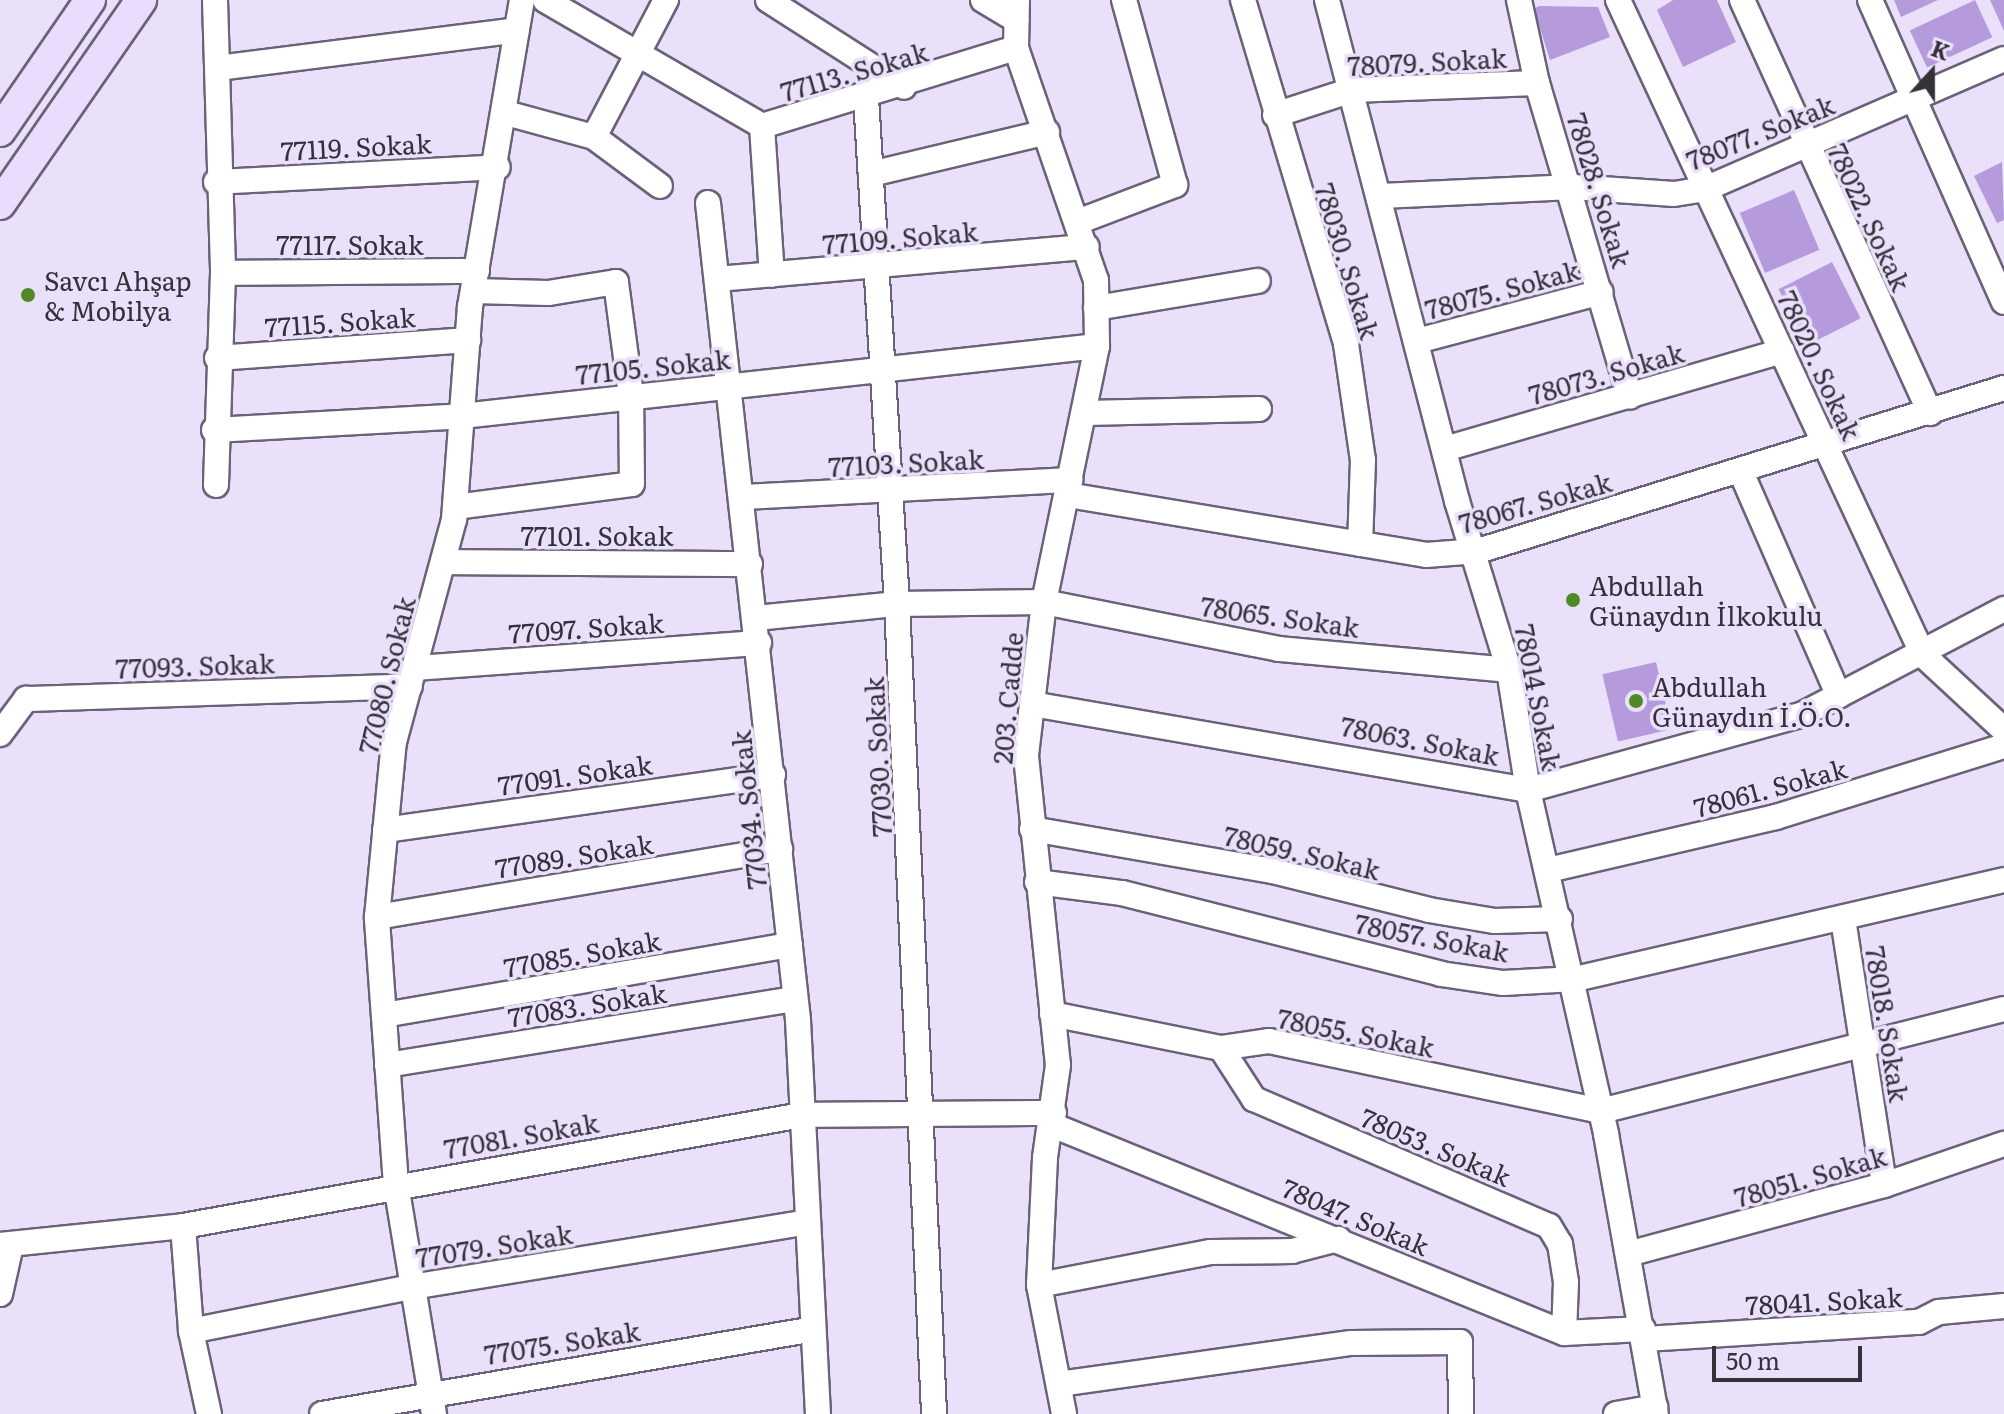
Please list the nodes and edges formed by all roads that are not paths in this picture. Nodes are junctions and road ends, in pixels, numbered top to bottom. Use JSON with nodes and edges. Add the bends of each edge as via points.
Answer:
{"nodes":[{"id":1,"x":141,"y":0,"type":"edge"},
{"id":2,"x":215,"y":0,"type":"edge"},
{"id":3,"x":522,"y":0,"type":"edge"},
{"id":4,"x":545,"y":0,"type":"edge"},
{"id":5,"x":666,"y":0,"type":"edge"},
{"id":6,"x":768,"y":0,"type":"edge"},
{"id":7,"x":983,"y":0,"type":"edge"},
{"id":8,"x":1124,"y":0,"type":"edge"},
{"id":9,"x":1243,"y":0,"type":"edge"},
{"id":10,"x":1327,"y":0,"type":"edge"},
{"id":11,"x":1519,"y":0,"type":"edge"},
{"id":12,"x":1618,"y":0,"type":"edge"},
{"id":13,"x":1742,"y":0,"type":"edge"},
{"id":14,"x":1870,"y":0,"type":"edge"},
{"id":15,"x":81,"y":3,"type":"edge"},
{"id":16,"x":1017,"y":10,"type":"edge"},
{"id":17,"x":517,"y":30,"type":"junction"},
{"id":18,"x":1016,"y":48,"type":"junction"},
{"id":19,"x":633,"y":54,"type":"junction"},
{"id":20,"x":2004,"y":59,"type":"edge"},
{"id":21,"x":218,"y":68,"type":"junction"},
{"id":22,"x":1537,"y":83,"type":"junction"},
{"id":23,"x":904,"y":87,"type":"junction"},
{"id":24,"x":1352,"y":90,"type":"junction"},
{"id":25,"x":866,"y":98,"type":"junction"},
{"id":26,"x":1912,"y":99,"type":"junction"},
{"id":27,"x":506,"y":113,"type":"junction"},
{"id":28,"x":1275,"y":115,"type":"junction"},
{"id":29,"x":762,"y":126,"type":"junction"},
{"id":30,"x":0,"y":131,"type":"edge"},
{"id":31,"x":1047,"y":132,"type":"junction"},
{"id":32,"x":594,"y":137,"type":"junction"},
{"id":33,"x":1806,"y":144,"type":"junction"},
{"id":34,"x":498,"y":167,"type":"junction"},
{"id":35,"x":871,"y":174,"type":"junction"},
{"id":36,"x":216,"y":182,"type":"junction"},
{"id":37,"x":660,"y":186,"type":"dead end"},
{"id":38,"x":1573,"y":187,"type":"junction"},
{"id":39,"x":1705,"y":189,"type":"junction"},
{"id":40,"x":1381,"y":196,"type":"junction"},
{"id":41,"x":708,"y":203,"type":"dead end"},
{"id":42,"x":0,"y":204,"type":"edge"},
{"id":43,"x":1080,"y":221,"type":"junction"},
{"id":44,"x":1087,"y":247,"type":"junction"},
{"id":45,"x":877,"y":269,"type":"junction"},
{"id":46,"x":223,"y":273,"type":"junction"},
{"id":47,"x":772,"y":275,"type":"junction"},
{"id":48,"x":718,"y":279,"type":"junction"},
{"id":49,"x":476,"y":281,"type":"junction"},
{"id":50,"x":1258,"y":281,"type":"dead end"},
{"id":51,"x":1601,"y":292,"type":"junction"},
{"id":52,"x":2004,"y":302,"type":"edge"},
{"id":53,"x":1096,"y":308,"type":"junction"},
{"id":54,"x":468,"y":340,"type":"junction"},
{"id":55,"x":1417,"y":341,"type":"junction"},
{"id":56,"x":1097,"y":346,"type":"junction"},
{"id":57,"x":1782,"y":351,"type":"junction"},
{"id":58,"x":217,"y":358,"type":"junction"},
{"id":59,"x":883,"y":365,"type":"junction"},
{"id":60,"x":732,"y":386,"type":"junction"},
{"id":61,"x":2004,"y":388,"type":"edge"},
{"id":62,"x":631,"y":395,"type":"junction"},
{"id":63,"x":1630,"y":396,"type":"junction"},
{"id":64,"x":1259,"y":409,"type":"dead end"},
{"id":65,"x":1086,"y":413,"type":"junction"},
{"id":66,"x":1930,"y":413,"type":"junction"},
{"id":67,"x":462,"y":416,"type":"junction"},
{"id":68,"x":214,"y":430,"type":"junction"},
{"id":69,"x":1828,"y":447,"type":"junction"},
{"id":70,"x":1445,"y":449,"type":"junction"},
{"id":71,"x":1741,"y":472,"type":"junction"},
{"id":72,"x":216,"y":485,"type":"dead end"},
{"id":73,"x":1069,"y":487,"type":"junction"},
{"id":74,"x":891,"y":492,"type":"junction"},
{"id":75,"x":744,"y":497,"type":"junction"},
{"id":76,"x":455,"y":507,"type":"junction"},
{"id":77,"x":1360,"y":544,"type":"junction"},
{"id":78,"x":1478,"y":551,"type":"junction"},
{"id":79,"x":443,"y":562,"type":"junction"},
{"id":80,"x":750,"y":564,"type":"junction"},
{"id":81,"x":1044,"y":602,"type":"junction"},
{"id":82,"x":897,"y":604,"type":"junction"},
{"id":83,"x":2004,"y":609,"type":"edge"},
{"id":84,"x":756,"y":618,"type":"junction"},
{"id":85,"x":759,"y":643,"type":"junction"},
{"id":86,"x":1923,"y":655,"type":"junction"},
{"id":87,"x":1509,"y":670,"type":"junction"},
{"id":88,"x":413,"y":677,"type":"junction"},
{"id":89,"x":1839,"y":696,"type":"junction"},
{"id":90,"x":1032,"y":704,"type":"junction"},
{"id":91,"x":2004,"y":730,"type":"edge"},
{"id":92,"x":0,"y":734,"type":"edge"},
{"id":93,"x":2004,"y":746,"type":"edge"},
{"id":94,"x":773,"y":775,"type":"junction"},
{"id":95,"x":1528,"y":790,"type":"junction"},
{"id":96,"x":1032,"y":829,"type":"junction"},
{"id":97,"x":385,"y":830,"type":"junction"},
{"id":98,"x":780,"y":849,"type":"junction"},
{"id":99,"x":1548,"y":870,"type":"junction"},
{"id":100,"x":2004,"y":880,"type":"edge"},
{"id":101,"x":1037,"y":882,"type":"junction"},
{"id":102,"x":377,"y":917,"type":"junction"},
{"id":103,"x":1560,"y":919,"type":"junction"},
{"id":104,"x":1843,"y":919,"type":"junction"},
{"id":105,"x":790,"y":945,"type":"junction"},
{"id":106,"x":1575,"y":979,"type":"junction"},
{"id":107,"x":795,"y":999,"type":"junction"},
{"id":108,"x":2004,"y":1009,"type":"edge"},
{"id":109,"x":1052,"y":1014,"type":"junction"},
{"id":110,"x":384,"y":1015,"type":"junction"},
{"id":111,"x":1862,"y":1041,"type":"junction"},
{"id":112,"x":1221,"y":1048,"type":"junction"},
{"id":113,"x":387,"y":1065,"type":"junction"},
{"id":114,"x":920,"y":1109,"type":"junction"},
{"id":115,"x":1601,"y":1111,"type":"junction"},
{"id":116,"x":802,"y":1115,"type":"junction"},
{"id":117,"x":1053,"y":1119,"type":"junction"},
{"id":118,"x":2004,"y":1144,"type":"edge"},
{"id":119,"x":396,"y":1185,"type":"junction"},
{"id":120,"x":1884,"y":1185,"type":"junction"},
{"id":121,"x":807,"y":1222,"type":"junction"},
{"id":122,"x":183,"y":1226,"type":"junction"},
{"id":123,"x":1338,"y":1239,"type":"junction"},
{"id":124,"x":6,"y":1245,"type":"edge"},
{"id":125,"x":1628,"y":1254,"type":"junction"},
{"id":126,"x":1039,"y":1285,"type":"junction"},
{"id":127,"x":412,"y":1287,"type":"junction"},
{"id":128,"x":0,"y":1294,"type":"edge"},
{"id":129,"x":2004,"y":1306,"type":"edge"},
{"id":130,"x":813,"y":1329,"type":"junction"},
{"id":131,"x":191,"y":1331,"type":"junction"},
{"id":132,"x":1564,"y":1333,"type":"junction"},
{"id":133,"x":1644,"y":1334,"type":"junction"},
{"id":134,"x":1059,"y":1384,"type":"junction"},
{"id":135,"x":432,"y":1403,"type":"edge"},
{"id":136,"x":1656,"y":1411,"type":"edge"},
{"id":137,"x":209,"y":1414,"type":"edge"},
{"id":138,"x":322,"y":1414,"type":"edge"},
{"id":139,"x":818,"y":1414,"type":"edge"},
{"id":140,"x":934,"y":1414,"type":"edge"},
{"id":141,"x":1064,"y":1414,"type":"edge"},
{"id":142,"x":1461,"y":1414,"type":"edge"},
{"id":143,"x":1616,"y":1414,"type":"edge"}],
"edges":[{"from":1,"to":42,"type":"main road"},
{"from":2,"to":21,"type":"street"},
{"from":3,"to":17,"type":"street","name":"77080. Sokak"},
{"from":4,"to":19,"type":"street","name":"77113. Sokak"},
{"from":5,"to":19,"type":"street"},
{"from":6,"to":23,"type":"street"},
{"from":7,"to":16,"type":"street"},
{"from":8,"to":43,"type":"street","via":[[1175,185]]},
{"from":9,"to":28,"type":"street","name":"78030. Sokak"},
{"from":10,"to":24,"type":"street","name":"78014 Sokak"},
{"from":11,"to":22,"type":"street","name":"78028. Sokak"},
{"from":12,"to":39,"type":"street","name":"78020. Sokak"},
{"from":13,"to":33,"type":"street","name":"78022. Sokak"},
{"from":14,"to":26,"type":"street"},
{"from":15,"to":30,"type":"main road"},
{"from":16,"to":18,"type":"street","name":"203. Cadde"},
{"from":17,"to":21,"type":"street"},
{"from":17,"to":27,"type":"street","name":"77080. Sokak"},
{"from":18,"to":23,"type":"street","name":"77113. Sokak"},
{"from":18,"to":31,"type":"street","name":"203. Cadde"},
{"from":19,"to":29,"type":"street","name":"77113. Sokak"},
{"from":19,"to":32,"type":"street"},
{"from":20,"to":26,"type":"street","name":"78077. Sokak"},
{"from":21,"to":36,"type":"street"},
{"from":22,"to":24,"type":"street","name":"78079. Sokak"},
{"from":22,"to":38,"type":"street","name":"78028. Sokak"},
{"from":23,"to":25,"type":"street","name":"77113. Sokak"},
{"from":24,"to":28,"type":"street","name":"78079. Sokak"},
{"from":24,"to":40,"type":"street","name":"78014 Sokak"},
{"from":25,"to":29,"type":"street","name":"77113. Sokak"},
{"from":25,"to":35,"type":"street","name":"77030. Sokak"},
{"from":26,"to":33,"type":"street","name":"78077. Sokak"},
{"from":26,"to":52,"type":"street"},
{"from":27,"to":32,"type":"street"},
{"from":27,"to":34,"type":"street","name":"77080. Sokak"},
{"from":28,"to":77,"type":"street","name":"78030. Sokak","via":[[1346,344],[1363,460]]},
{"from":29,"to":47,"type":"street"},
{"from":31,"to":35,"type":"street"},
{"from":31,"to":43,"type":"street","name":"203. Cadde"},
{"from":32,"to":37,"type":"street"},
{"from":33,"to":39,"type":"street","name":"78077. Sokak"},
{"from":33,"to":66,"type":"street","name":"78022. Sokak"},
{"from":34,"to":36,"type":"street","name":"77119. Sokak"},
{"from":34,"to":49,"type":"street","name":"77080. Sokak"},
{"from":35,"to":45,"type":"street","name":"77030. Sokak"},
{"from":36,"to":46,"type":"street"},
{"from":38,"to":39,"type":"street","name":"78077. Sokak","via":[[1674,194]]},
{"from":38,"to":40,"type":"street","name":"78077. Sokak"},
{"from":38,"to":51,"type":"street","name":"78028. Sokak"},
{"from":39,"to":57,"type":"street","name":"78020. Sokak"},
{"from":40,"to":55,"type":"street","name":"78014 Sokak"},
{"from":41,"to":48,"type":"street","name":"77034. Sokak"},
{"from":43,"to":44,"type":"street","name":"203. Cadde"},
{"from":44,"to":45,"type":"street","name":"77109. Sokak"},
{"from":44,"to":53,"type":"street","name":"203. Cadde"},
{"from":45,"to":47,"type":"street","name":"77109. Sokak"},
{"from":45,"to":59,"type":"street","name":"77030. Sokak"},
{"from":46,"to":49,"type":"street","name":"77117. Sokak"},
{"from":46,"to":58,"type":"street"},
{"from":47,"to":48,"type":"street","name":"77109. Sokak"},
{"from":48,"to":60,"type":"street","name":"77034. Sokak"},
{"from":49,"to":54,"type":"street","name":"77080. Sokak"},
{"from":49,"to":62,"type":"street","name":"77117. Sokak","via":[[548,293],[616,282]]},
{"from":50,"to":53,"type":"street"},
{"from":51,"to":55,"type":"street","name":"78075. Sokak"},
{"from":51,"to":63,"type":"street","name":"78028. Sokak"},
{"from":53,"to":56,"type":"street","name":"203. Cadde"},
{"from":54,"to":58,"type":"street","name":"77115. Sokak"},
{"from":54,"to":67,"type":"street","name":"77080. Sokak"},
{"from":55,"to":70,"type":"street","name":"78014 Sokak"},
{"from":56,"to":59,"type":"street","name":"77105. Sokak"},
{"from":56,"to":65,"type":"street","name":"203. Cadde"},
{"from":57,"to":63,"type":"street","name":"78073. Sokak"},
{"from":57,"to":69,"type":"street","name":"78020. Sokak"},
{"from":58,"to":68,"type":"street"},
{"from":59,"to":60,"type":"street","name":"77105. Sokak"},
{"from":59,"to":74,"type":"street","name":"77030. Sokak"},
{"from":60,"to":62,"type":"street","name":"77105. Sokak"},
{"from":60,"to":75,"type":"street","name":"77034. Sokak"},
{"from":61,"to":66,"type":"street","name":"78067. Sokak"},
{"from":62,"to":67,"type":"street","name":"77105. Sokak"},
{"from":62,"to":76,"type":"street","via":[[632,484]]},
{"from":63,"to":70,"type":"street","name":"78073. Sokak"},
{"from":64,"to":65,"type":"street"},
{"from":65,"to":73,"type":"street","name":"203. Cadde"},
{"from":66,"to":69,"type":"street","name":"78067. Sokak"},
{"from":67,"to":68,"type":"street","name":"77105. Sokak"},
{"from":67,"to":76,"type":"street","name":"77080. Sokak"},
{"from":68,"to":72,"type":"street"},
{"from":69,"to":71,"type":"street","name":"78067. Sokak"},
{"from":69,"to":86,"type":"street","name":"78020. Sokak"},
{"from":70,"to":78,"type":"street","name":"78014 Sokak"},
{"from":71,"to":78,"type":"street","name":"78067. Sokak"},
{"from":71,"to":89,"type":"street"},
{"from":73,"to":74,"type":"street","name":"77103. Sokak"},
{"from":73,"to":77,"type":"street","name":"78067. Sokak"},
{"from":73,"to":81,"type":"street","name":"203. Cadde"},
{"from":74,"to":75,"type":"street","name":"77103. Sokak"},
{"from":74,"to":82,"type":"street","name":"77030. Sokak"},
{"from":75,"to":80,"type":"street","name":"77034. Sokak"},
{"from":76,"to":79,"type":"street","name":"77080. Sokak"},
{"from":77,"to":78,"type":"street","name":"78067. Sokak","via":[[1426,555]]},
{"from":78,"to":87,"type":"street","name":"78014 Sokak"},
{"from":79,"to":80,"type":"street","name":"77101. Sokak"},
{"from":79,"to":88,"type":"street","name":"77080. Sokak"},
{"from":80,"to":84,"type":"street","name":"77034. Sokak"},
{"from":81,"to":82,"type":"street"},
{"from":81,"to":87,"type":"street","name":"78065. Sokak","via":[[1279,649]]},
{"from":81,"to":90,"type":"street","name":"203. Cadde"},
{"from":82,"to":84,"type":"street"},
{"from":82,"to":114,"type":"street","name":"77030. Sokak"},
{"from":83,"to":86,"type":"street","name":"78063. Sokak"},
{"from":84,"to":85,"type":"street","name":"77034. Sokak"},
{"from":85,"to":88,"type":"street","name":"77097. Sokak"},
{"from":85,"to":94,"type":"street","name":"77034. Sokak"},
{"from":86,"to":89,"type":"street","name":"78063. Sokak"},
{"from":86,"to":91,"type":"street","name":"78020. Sokak"},
{"from":87,"to":95,"type":"street","name":"78014 Sokak"},
{"from":88,"to":92,"type":"street","name":"77093. Sokak","via":[[26,699]]},
{"from":88,"to":97,"type":"street","name":"77080. Sokak","via":[[394,742]]},
{"from":89,"to":95,"type":"street","name":"78063. Sokak","via":[[1708,743]]},
{"from":90,"to":95,"type":"street","name":"78063. Sokak"},
{"from":90,"to":96,"type":"street","name":"203. Cadde","via":[[1026,756]]},
{"from":93,"to":99,"type":"street","name":"78061. Sokak","via":[[1776,817]]},
{"from":94,"to":97,"type":"street","name":"77091. Sokak"},
{"from":94,"to":98,"type":"street","name":"77034. Sokak"},
{"from":95,"to":99,"type":"street","name":"78014 Sokak"},
{"from":96,"to":101,"type":"street","name":"203. Cadde"},
{"from":96,"to":103,"type":"street","name":"78059. Sokak","via":[[1273,871],[1429,910],[1495,921]]},
{"from":97,"to":102,"type":"street","name":"77080. Sokak"},
{"from":98,"to":102,"type":"street","name":"77089. Sokak"},
{"from":98,"to":105,"type":"street","name":"77034. Sokak"},
{"from":99,"to":103,"type":"street","name":"78014 Sokak"},
{"from":100,"to":104,"type":"street","name":"78057. Sokak"},
{"from":101,"to":106,"type":"street","name":"78057. Sokak","via":[[1122,893],[1441,974],[1503,983]]},
{"from":101,"to":109,"type":"street","name":"203. Cadde"},
{"from":102,"to":110,"type":"street","name":"77080. Sokak"},
{"from":103,"to":106,"type":"street","name":"78014 Sokak"},
{"from":104,"to":106,"type":"street","name":"78057. Sokak"},
{"from":104,"to":111,"type":"street","name":"78018. Sokak"},
{"from":105,"to":107,"type":"street","name":"77034. Sokak"},
{"from":105,"to":110,"type":"street","name":"77085. Sokak"},
{"from":106,"to":115,"type":"street","name":"78014 Sokak"},
{"from":107,"to":113,"type":"street","name":"77083. Sokak"},
{"from":107,"to":116,"type":"street","name":"77034. Sokak"},
{"from":108,"to":111,"type":"street"},
{"from":109,"to":112,"type":"street","name":"78055. Sokak"},
{"from":109,"to":117,"type":"street","name":"203. Cadde","via":[[1058,1065]]},
{"from":110,"to":113,"type":"street","name":"77080. Sokak"},
{"from":111,"to":115,"type":"street"},
{"from":111,"to":120,"type":"street","name":"78018. Sokak"},
{"from":112,"to":115,"type":"street","name":"78055. Sokak","via":[[1269,1041]]},
{"from":112,"to":132,"type":"street","name":"78053. Sokak","via":[[1254,1099],[1549,1226],[1560,1244],[1566,1282]]},
{"from":113,"to":119,"type":"street","name":"77080. Sokak"},
{"from":114,"to":116,"type":"street","name":"77081. Sokak"},
{"from":114,"to":117,"type":"street","name":"77081. Sokak"},
{"from":114,"to":140,"type":"street","name":"77030. Sokak"},
{"from":115,"to":125,"type":"street","name":"78014 Sokak"},
{"from":116,"to":119,"type":"street","name":"77081. Sokak"},
{"from":116,"to":121,"type":"street","name":"77034. Sokak"},
{"from":117,"to":123,"type":"street","name":"78047. Sokak"},
{"from":117,"to":126,"type":"street","name":"203. Cadde"},
{"from":118,"to":120,"type":"street","name":"78051. Sokak"},
{"from":119,"to":122,"type":"street","name":"77081. Sokak"},
{"from":119,"to":127,"type":"street","name":"77080. Sokak"},
{"from":120,"to":125,"type":"street","name":"78051. Sokak"},
{"from":121,"to":127,"type":"street","name":"77079. Sokak"},
{"from":121,"to":130,"type":"street","name":"77034. Sokak"},
{"from":122,"to":124,"type":"street","name":"77081. Sokak"},
{"from":122,"to":131,"type":"street"},
{"from":123,"to":126,"type":"street","via":[[1292,1251],[1211,1252]]},
{"from":123,"to":132,"type":"street","name":"78047. Sokak"},
{"from":124,"to":128,"type":"street"},
{"from":125,"to":133,"type":"street","name":"78014 Sokak"},
{"from":126,"to":134,"type":"street","name":"203. Cadde"},
{"from":127,"to":131,"type":"street","name":"77079. Sokak"},
{"from":127,"to":135,"type":"street","name":"77080. Sokak"},
{"from":129,"to":133,"type":"street","name":"78041. Sokak","via":[[1939,1312],[1919,1322]]},
{"from":130,"to":135,"type":"street","name":"77075. Sokak"},
{"from":130,"to":139,"type":"street","name":"77034. Sokak"},
{"from":131,"to":137,"type":"street"},
{"from":132,"to":133,"type":"street","name":"78047. Sokak"},
{"from":133,"to":136,"type":"street","name":"78014 Sokak"},
{"from":134,"to":141,"type":"street","name":"203. Cadde"},
{"from":134,"to":142,"type":"street","via":[[1351,1343],[1460,1342]]},
{"from":135,"to":138,"type":"street","name":"77075. Sokak"},
{"from":136,"to":143,"type":"street"}]}
